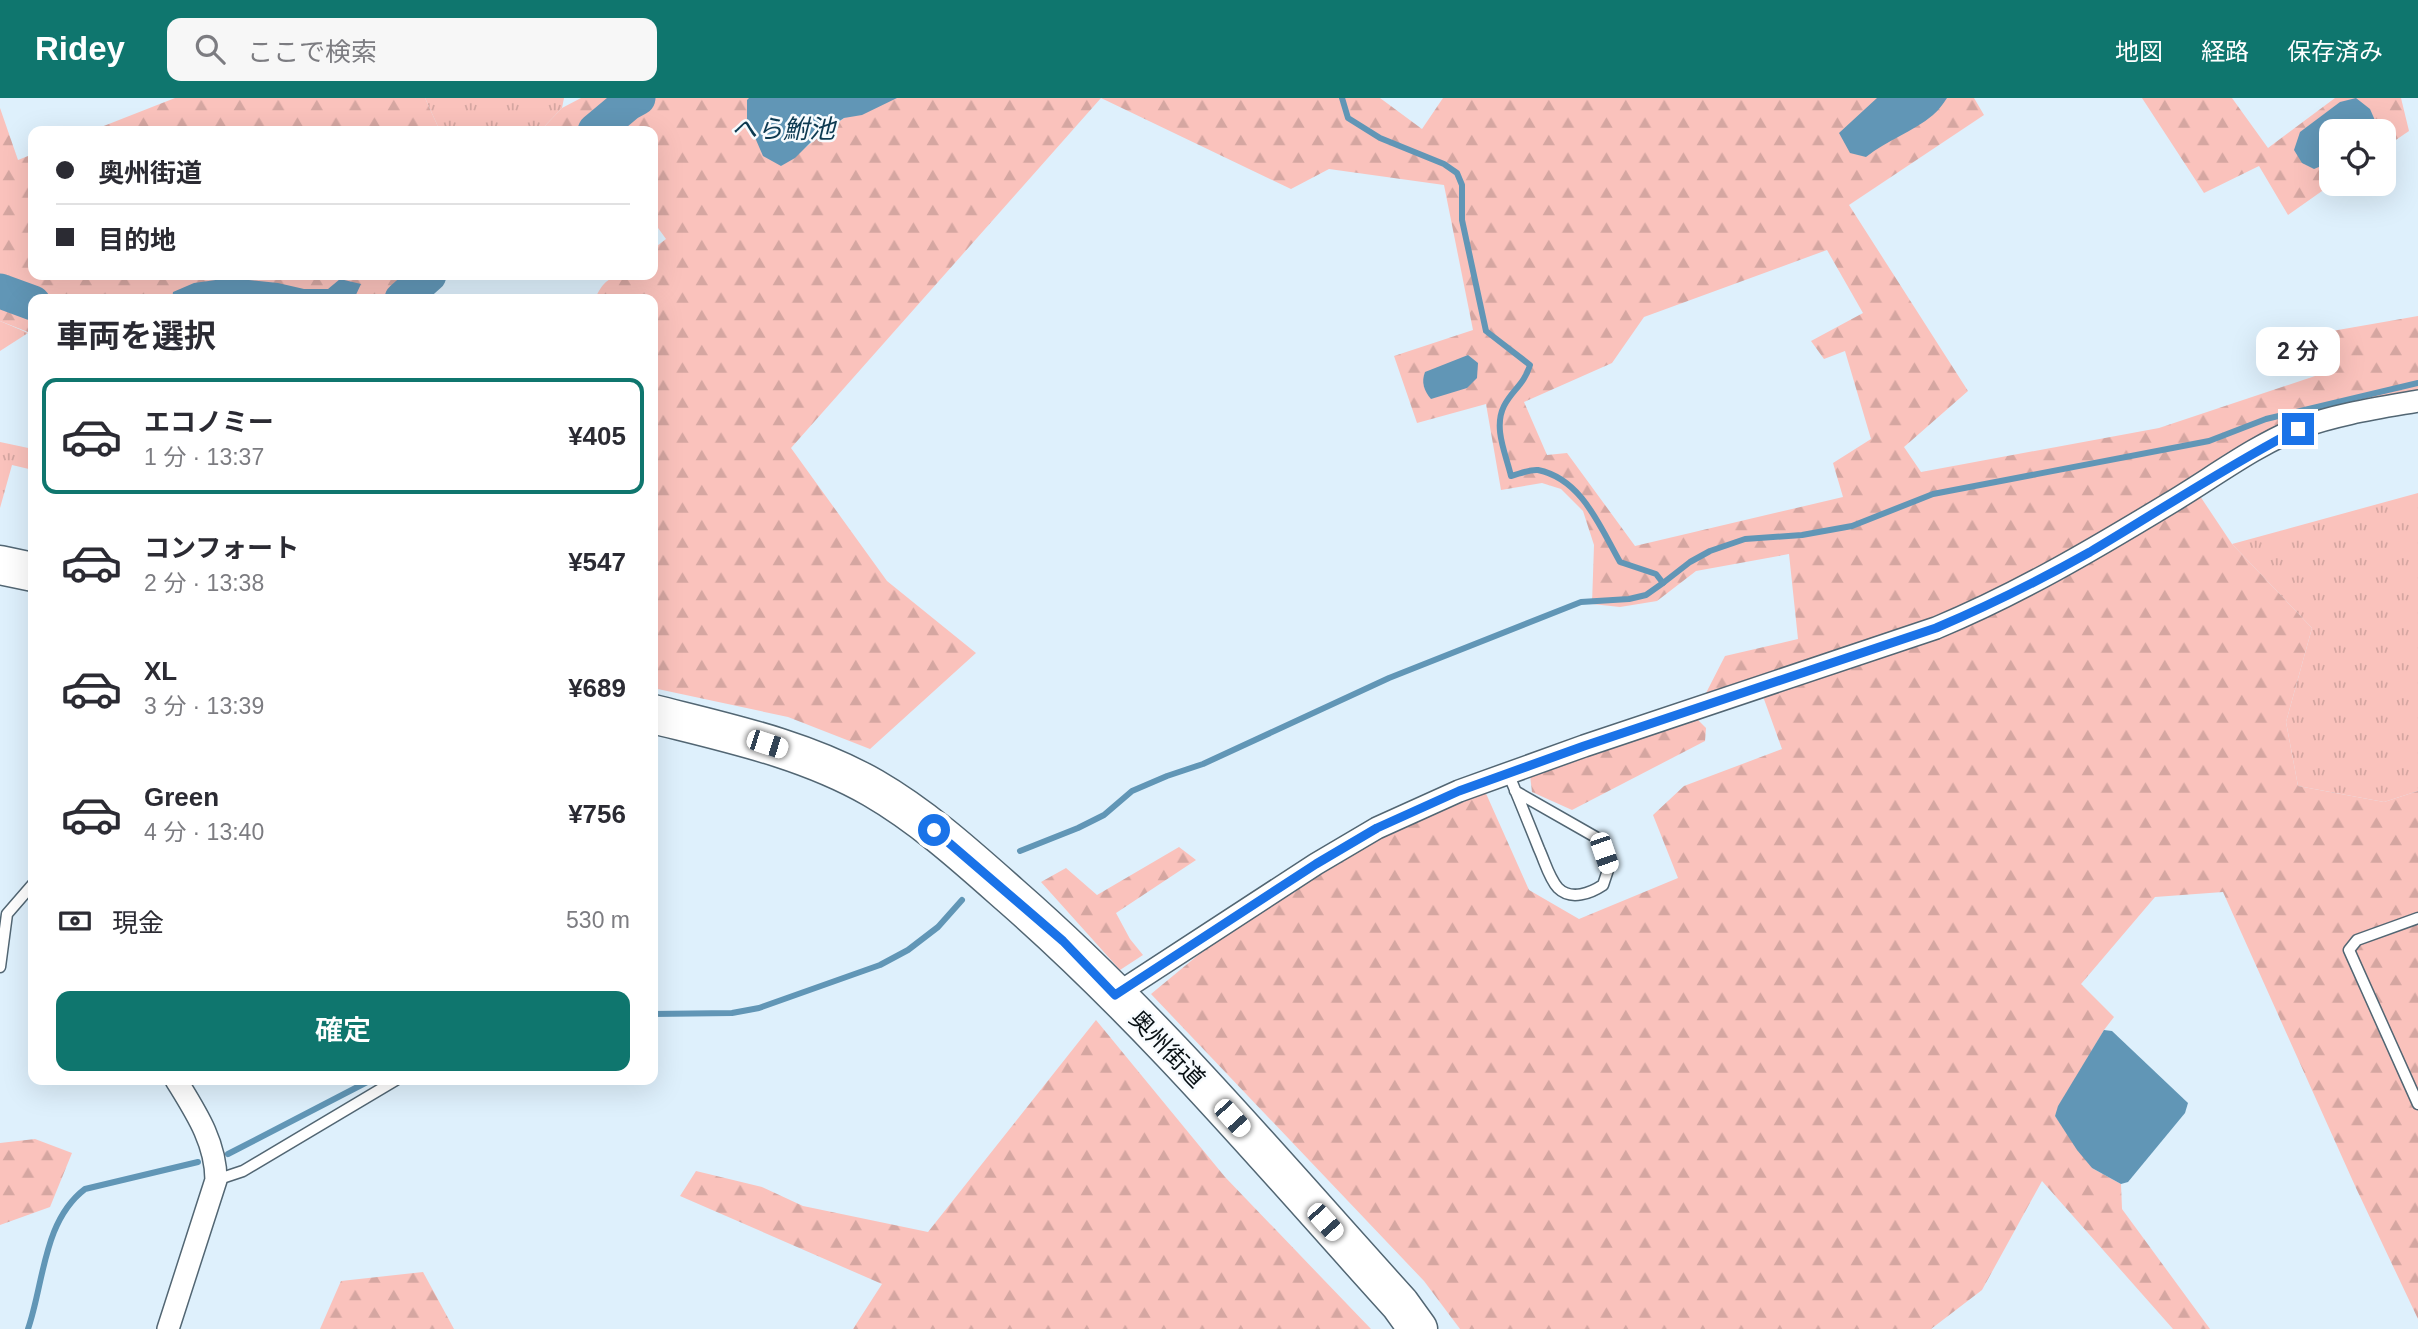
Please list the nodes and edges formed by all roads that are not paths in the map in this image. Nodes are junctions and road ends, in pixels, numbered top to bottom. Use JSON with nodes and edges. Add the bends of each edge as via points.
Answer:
{"nodes":[{"id":1,"x":2418,"y":401,"type":"edge"},
{"id":2,"x":0,"y":565,"type":"edge"},
{"id":3,"x":28,"y":571,"type":"edge"},
{"id":4,"x":658,"y":716,"type":"edge"},
{"id":5,"x":1512,"y":782,"type":"junction"},
{"id":6,"x":28,"y":889,"type":"edge"},
{"id":7,"x":4,"y":914,"type":"edge"},
{"id":8,"x":2418,"y":918,"type":"edge"},
{"id":9,"x":0,"y":967,"type":"edge"},
{"id":10,"x":1115,"y":995,"type":"junction"},
{"id":11,"x":179,"y":1085,"type":"edge"},
{"id":12,"x":388,"y":1085,"type":"edge"},
{"id":13,"x":2418,"y":1104,"type":"edge"},
{"id":14,"x":216,"y":1180,"type":"junction"},
{"id":15,"x":168,"y":1329,"type":"edge"},
{"id":16,"x":1418,"y":1329,"type":"edge"}],
"edges":[{"from":1,"to":5,"type":"street","via":[[2338,416],[2298,429],[2088,553],[1977,611],[1584,746]]},
{"from":2,"to":3,"type":"highway"},
{"from":4,"to":10,"type":"highway","name":"奥州街道","via":[[813,759],[871,787],[919,817],[966,856],[1063,941]]},
{"from":5,"to":5,"type":"lane","via":[[1560,890],[1574,895],[1603,885],[1609,867],[1599,839]]},
{"from":5,"to":10,"type":"street","via":[[1459,791],[1377,828]]},
{"from":6,"to":7,"type":"lane"},
{"from":7,"to":9,"type":"lane"},
{"from":8,"to":13,"type":"lane","via":[[2357,940],[2349,950]]},
{"from":10,"to":16,"type":"highway","name":"奥州街道","via":[[1223,1108]]},
{"from":11,"to":14,"type":"street","via":[[206,1132]]},
{"from":12,"to":14,"type":"lane","via":[[243,1171]]},
{"from":14,"to":15,"type":"street"}]}
